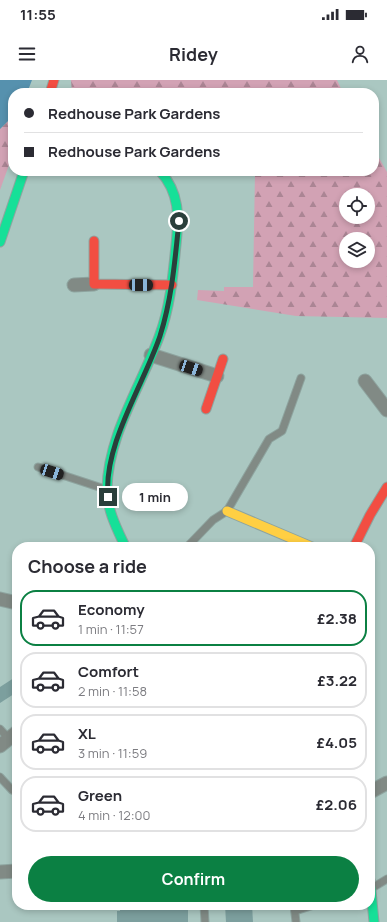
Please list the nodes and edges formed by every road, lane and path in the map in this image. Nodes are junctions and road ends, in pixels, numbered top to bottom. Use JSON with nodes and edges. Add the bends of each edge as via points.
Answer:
{"nodes":[{"id":1,"x":22,"y":176,"type":"edge"},
{"id":2,"x":164,"y":176,"type":"edge"},
{"id":3,"x":94,"y":241,"type":"dead end"},
{"id":4,"x":0,"y":242,"type":"edge"},
{"id":5,"x":94,"y":284,"type":"junction"},
{"id":6,"x":74,"y":285,"type":"dead end"},
{"id":7,"x":172,"y":285,"type":"junction"},
{"id":8,"x":152,"y":355,"type":"junction"},
{"id":9,"x":223,"y":359,"type":"dead end"},
{"id":10,"x":217,"y":376,"type":"junction"},
{"id":11,"x":301,"y":378,"type":"dead end"},
{"id":12,"x":365,"y":381,"type":"dead end"},
{"id":13,"x":206,"y":409,"type":"dead end"},
{"id":14,"x":387,"y":410,"type":"edge"},
{"id":15,"x":38,"y":467,"type":"dead end"},
{"id":16,"x":387,"y":487,"type":"edge"},
{"id":17,"x":107,"y":489,"type":"junction"},
{"id":18,"x":227,"y":511,"type":"junction"},
{"id":19,"x":121,"y":542,"type":"edge"},
{"id":20,"x":192,"y":542,"type":"edge"},
{"id":21,"x":300,"y":542,"type":"edge"},
{"id":22,"x":356,"y":542,"type":"edge"},
{"id":23,"x":0,"y":599,"type":"edge"},
{"id":24,"x":12,"y":602,"type":"edge"},
{"id":25,"x":0,"y":729,"type":"edge"},
{"id":26,"x":9,"y":739,"type":"edge"},
{"id":27,"x":0,"y":777,"type":"edge"},
{"id":28,"x":387,"y":783,"type":"edge"},
{"id":29,"x":375,"y":789,"type":"edge"},
{"id":30,"x":12,"y":790,"type":"edge"},
{"id":31,"x":12,"y":871,"type":"edge"},
{"id":32,"x":0,"y":872,"type":"edge"},
{"id":33,"x":387,"y":879,"type":"edge"},
{"id":34,"x":375,"y":883,"type":"edge"},
{"id":35,"x":204,"y":910,"type":"edge"},
{"id":36,"x":295,"y":910,"type":"edge"},
{"id":37,"x":373,"y":910,"type":"edge"},
{"id":38,"x":205,"y":922,"type":"edge"},
{"id":39,"x":296,"y":922,"type":"edge"},
{"id":40,"x":374,"y":922,"type":"edge"}],
"edges":[{"from":1,"to":4,"type":"street"},
{"from":2,"to":7,"type":"street","via":[[172,188],[178,205],[179,221]]},
{"from":3,"to":5,"type":"street"},
{"from":5,"to":6,"type":"street"},
{"from":5,"to":7,"type":"street"},
{"from":7,"to":8,"type":"street","via":[[165,318]]},
{"from":8,"to":10,"type":"street"},
{"from":8,"to":17,"type":"street","via":[[114,451]]},
{"from":9,"to":10,"type":"street"},
{"from":10,"to":13,"type":"street"},
{"from":11,"to":18,"type":"lane","via":[[282,431],[269,438]]},
{"from":12,"to":14,"type":"street"},
{"from":15,"to":17,"type":"lane"},
{"from":16,"to":22,"type":"street"},
{"from":17,"to":19,"type":"street","via":[[112,517]]},
{"from":18,"to":20,"type":"lane","via":[[213,520]]},
{"from":18,"to":21,"type":"street"},
{"from":23,"to":24,"type":"street"},
{"from":25,"to":26,"type":"lane"},
{"from":27,"to":30,"type":"lane"},
{"from":28,"to":29,"type":"street"},
{"from":31,"to":32,"type":"street"},
{"from":33,"to":34,"type":"lane"},
{"from":35,"to":38,"type":"lane"},
{"from":36,"to":39,"type":"lane"},
{"from":37,"to":40,"type":"street"}]}
